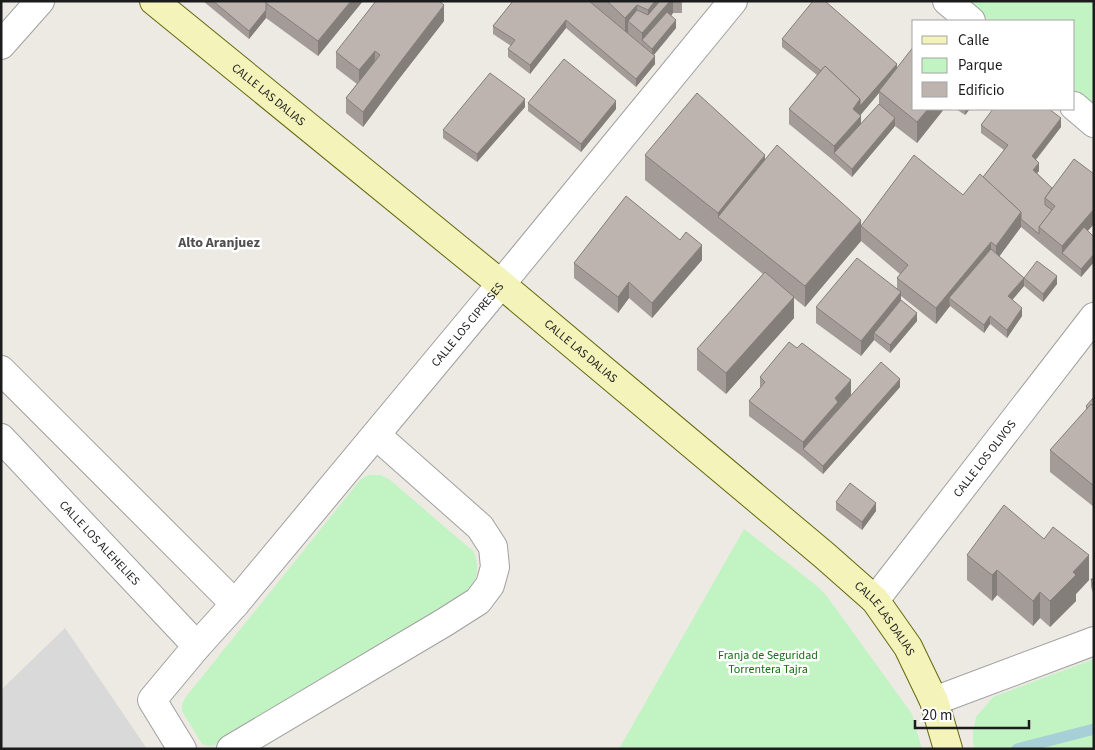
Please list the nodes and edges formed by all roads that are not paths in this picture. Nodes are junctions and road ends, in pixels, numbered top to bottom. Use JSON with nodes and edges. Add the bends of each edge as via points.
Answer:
{"nodes":[{"id":1,"x":40,"y":1,"type":"edge"},
{"id":2,"x":154,"y":1,"type":"edge"},
{"id":3,"x":733,"y":1,"type":"edge"},
{"id":4,"x":947,"y":1,"type":"edge"},
{"id":5,"x":970,"y":20,"type":"edge"},
{"id":6,"x":1,"y":45,"type":"edge"},
{"id":7,"x":1075,"y":107,"type":"edge"},
{"id":8,"x":1094,"y":123,"type":"edge"},
{"id":9,"x":501,"y":284,"type":"junction"},
{"id":10,"x":1094,"y":317,"type":"edge"},
{"id":11,"x":1,"y":370,"type":"edge"},
{"id":12,"x":376,"y":435,"type":"junction"},
{"id":13,"x":1,"y":438,"type":"edge"},
{"id":14,"x":875,"y":600,"type":"junction"},
{"id":15,"x":235,"y":604,"type":"junction"},
{"id":16,"x":1094,"y":641,"type":"edge"},
{"id":17,"x":197,"y":646,"type":"junction"},
{"id":18,"x":934,"y":701,"type":"junction"},
{"id":19,"x":182,"y":749,"type":"edge"},
{"id":20,"x":231,"y":749,"type":"edge"},
{"id":21,"x":948,"y":749,"type":"edge"}],
"edges":[{"from":1,"to":6,"type":"street"},
{"from":2,"to":9,"type":"street","name":"CALLE LAS DALIAS"},
{"from":3,"to":9,"type":"street","name":"CALLE LOS CIPRESES"},
{"from":4,"to":5,"type":"street"},
{"from":7,"to":8,"type":"street"},
{"from":9,"to":12,"type":"street","name":"CALLE LOS CIPRESES"},
{"from":9,"to":14,"type":"street","name":"CALLE LAS DALIAS"},
{"from":10,"to":14,"type":"street","name":"CALLE LOS OLIVOS"},
{"from":11,"to":15,"type":"street"},
{"from":12,"to":15,"type":"street","name":"CALLE LOS CIPRESES"},
{"from":12,"to":20,"type":"street","via":[[480,527],[492,547],[495,566],[490,586],[478,601],[445,622]]},
{"from":13,"to":17,"type":"street","name":"CALLE LOS ALEHELIES"},
{"from":14,"to":18,"type":"street","name":"CALLE LAS DALIAS","via":[[908,647]]},
{"from":15,"to":17,"type":"street","name":"CALLE LOS CIPRESES"},
{"from":16,"to":18,"type":"street"},
{"from":17,"to":19,"type":"street","name":"CALLE LOS CIPRESES","via":[[152,700]]},
{"from":18,"to":21,"type":"street","name":"CALLE LAS DALIAS"}]}
